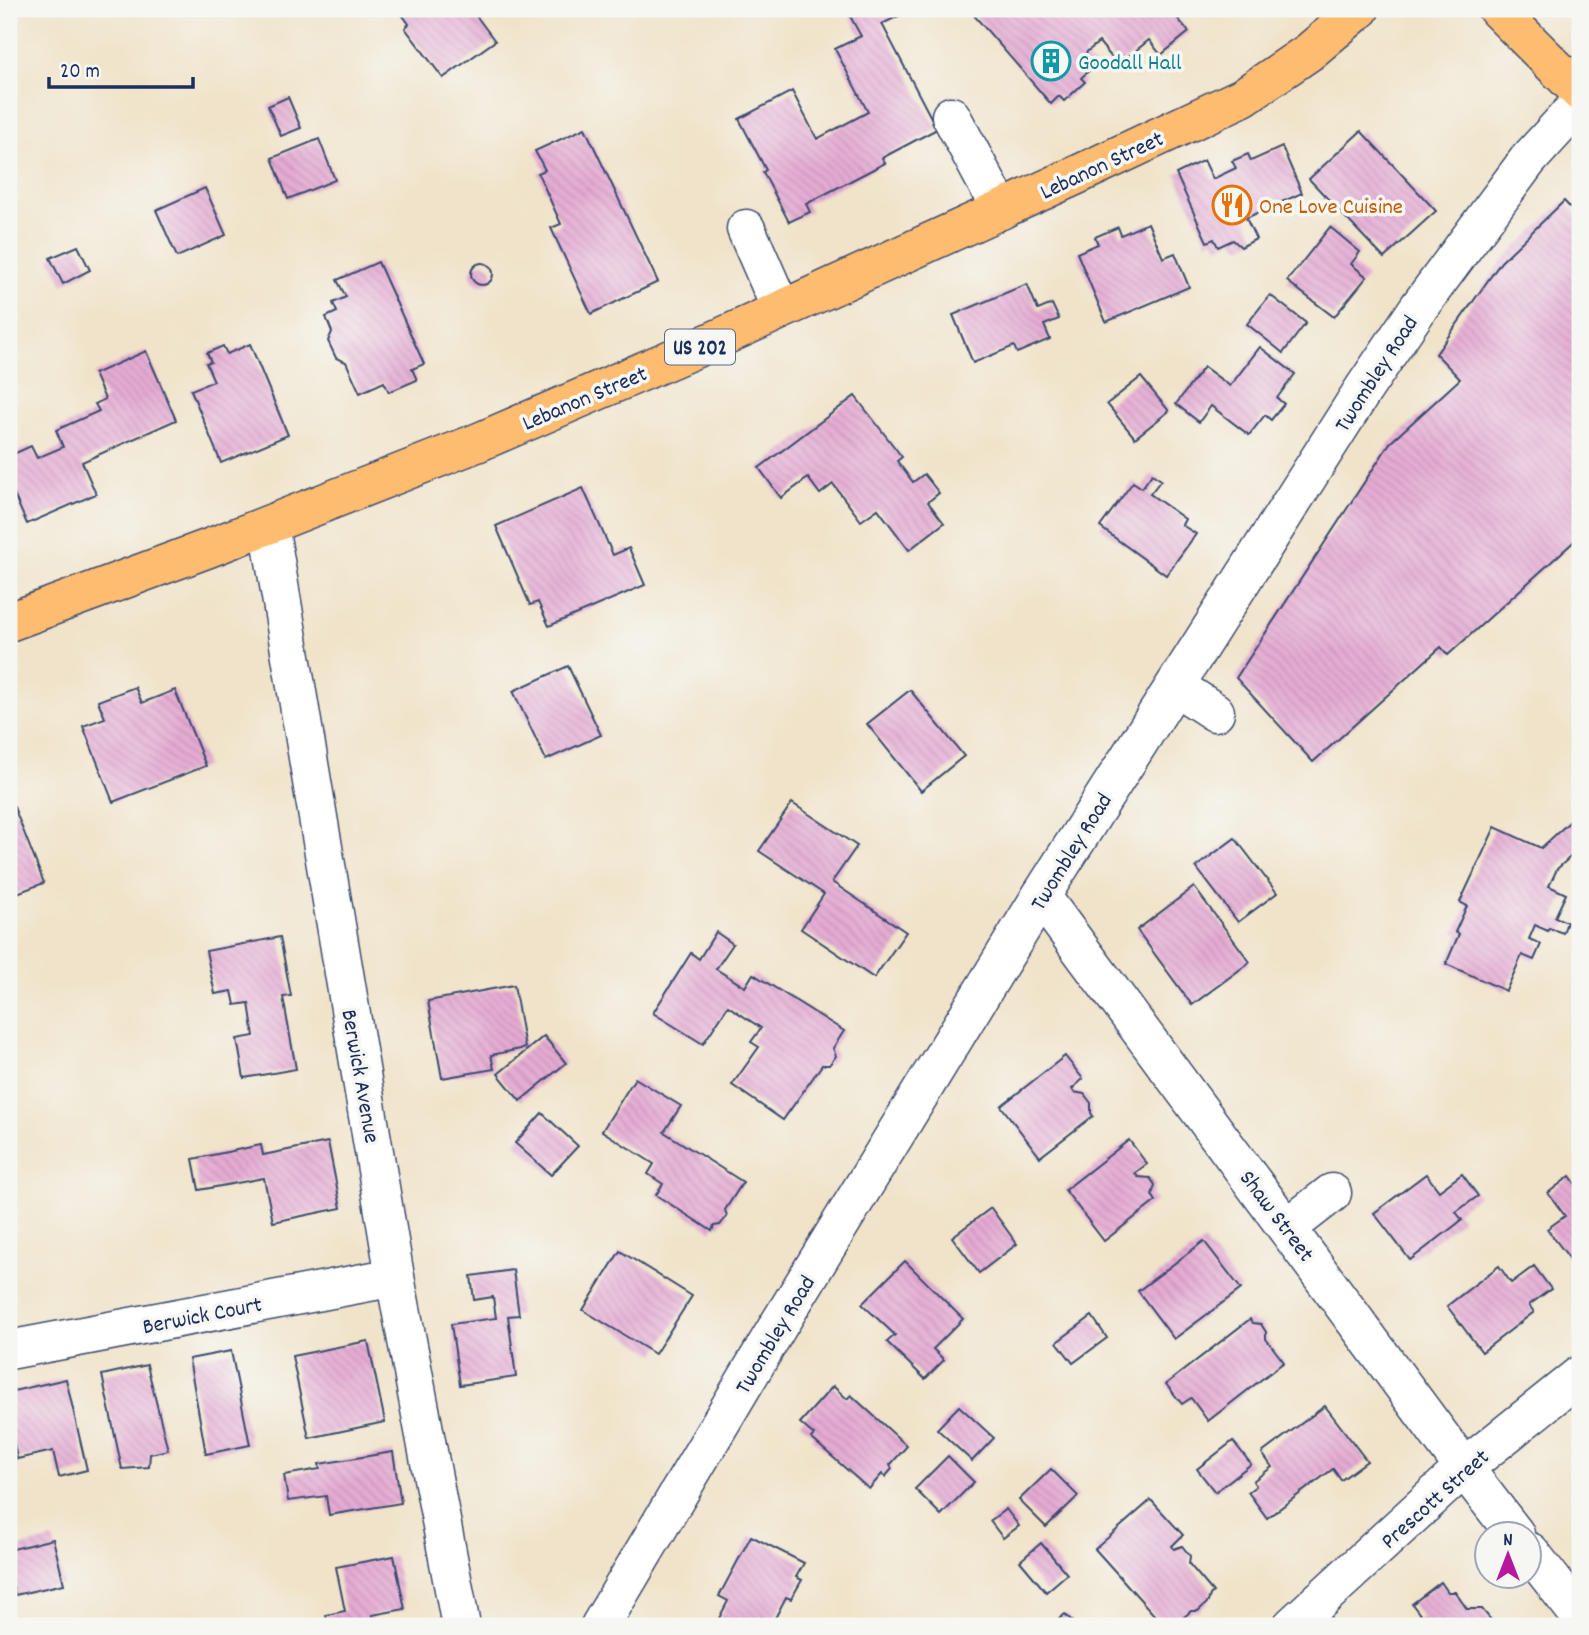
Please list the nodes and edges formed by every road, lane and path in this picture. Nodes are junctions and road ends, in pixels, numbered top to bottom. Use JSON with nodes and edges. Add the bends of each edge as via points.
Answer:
{"nodes":[{"id":1,"x":1360,"y":9,"type":"edge"},
{"id":2,"x":1497,"y":9,"type":"edge"},
{"id":3,"x":1580,"y":92,"type":"edge"},
{"id":4,"x":1580,"y":103,"type":"edge"},
{"id":5,"x":951,"y":116,"type":"dead end"},
{"id":6,"x":1001,"y":210,"type":"junction"},
{"id":7,"x":746,"y":229,"type":"dead end"},
{"id":8,"x":781,"y":309,"type":"junction"},
{"id":9,"x":270,"y":525,"type":"junction"},
{"id":10,"x":9,"y":622,"type":"edge"},
{"id":11,"x":1175,"y":686,"type":"junction"},
{"id":12,"x":1215,"y":712,"type":"dead end"},
{"id":13,"x":1041,"y":896,"type":"junction"},
{"id":14,"x":1332,"y":1193,"type":"dead end"},
{"id":15,"x":1286,"y":1227,"type":"junction"},
{"id":16,"x":395,"y":1277,"type":"junction"},
{"id":17,"x":9,"y":1350,"type":"edge"},
{"id":18,"x":1580,"y":1375,"type":"edge"},
{"id":19,"x":1465,"y":1468,"type":"junction"},
{"id":20,"x":1505,"y":1520,"type":"edge"},
{"id":21,"x":1544,"y":1570,"type":"edge"},
{"id":22,"x":1580,"y":1616,"type":"edge"},
{"id":23,"x":461,"y":1626,"type":"edge"},
{"id":24,"x":600,"y":1626,"type":"edge"},
{"id":25,"x":1292,"y":1626,"type":"edge"}],
"edges":[{"from":1,"to":6,"type":"highway","name":"Lebanon Street","number":"US 202","via":[[1309,52],[1243,97]]},
{"from":2,"to":3,"type":"highway"},
{"from":4,"to":11,"type":"street","name":"Twombley Road","via":[[1528,160],[1405,327]]},
{"from":5,"to":6,"type":"street"},
{"from":6,"to":8,"type":"highway","name":"Lebanon Street","number":"US 202"},
{"from":7,"to":8,"type":"street"},
{"from":8,"to":9,"type":"highway","name":"Lebanon Street","number":"US 202","via":[[479,442]]},
{"from":9,"to":10,"type":"highway","name":"Lebanon Street","number":"US 202"},
{"from":9,"to":16,"type":"street","name":"Berwick Avenue"},
{"from":11,"to":12,"type":"street"},
{"from":11,"to":13,"type":"street","name":"Twombley Road"},
{"from":13,"to":15,"type":"street","name":"Shaw Street"},
{"from":13,"to":24,"type":"street","name":"Twombley Road"},
{"from":14,"to":15,"type":"street"},
{"from":15,"to":19,"type":"street","name":"Shaw Street"},
{"from":16,"to":17,"type":"street","name":"Berwick Court"},
{"from":16,"to":23,"type":"street","name":"Berwick Avenue"},
{"from":18,"to":19,"type":"street","name":"Prescott Street"},
{"from":19,"to":20,"type":"street","name":"Shaw Street"},
{"from":19,"to":25,"type":"street","name":"Prescott Street"},
{"from":21,"to":22,"type":"street"}]}
